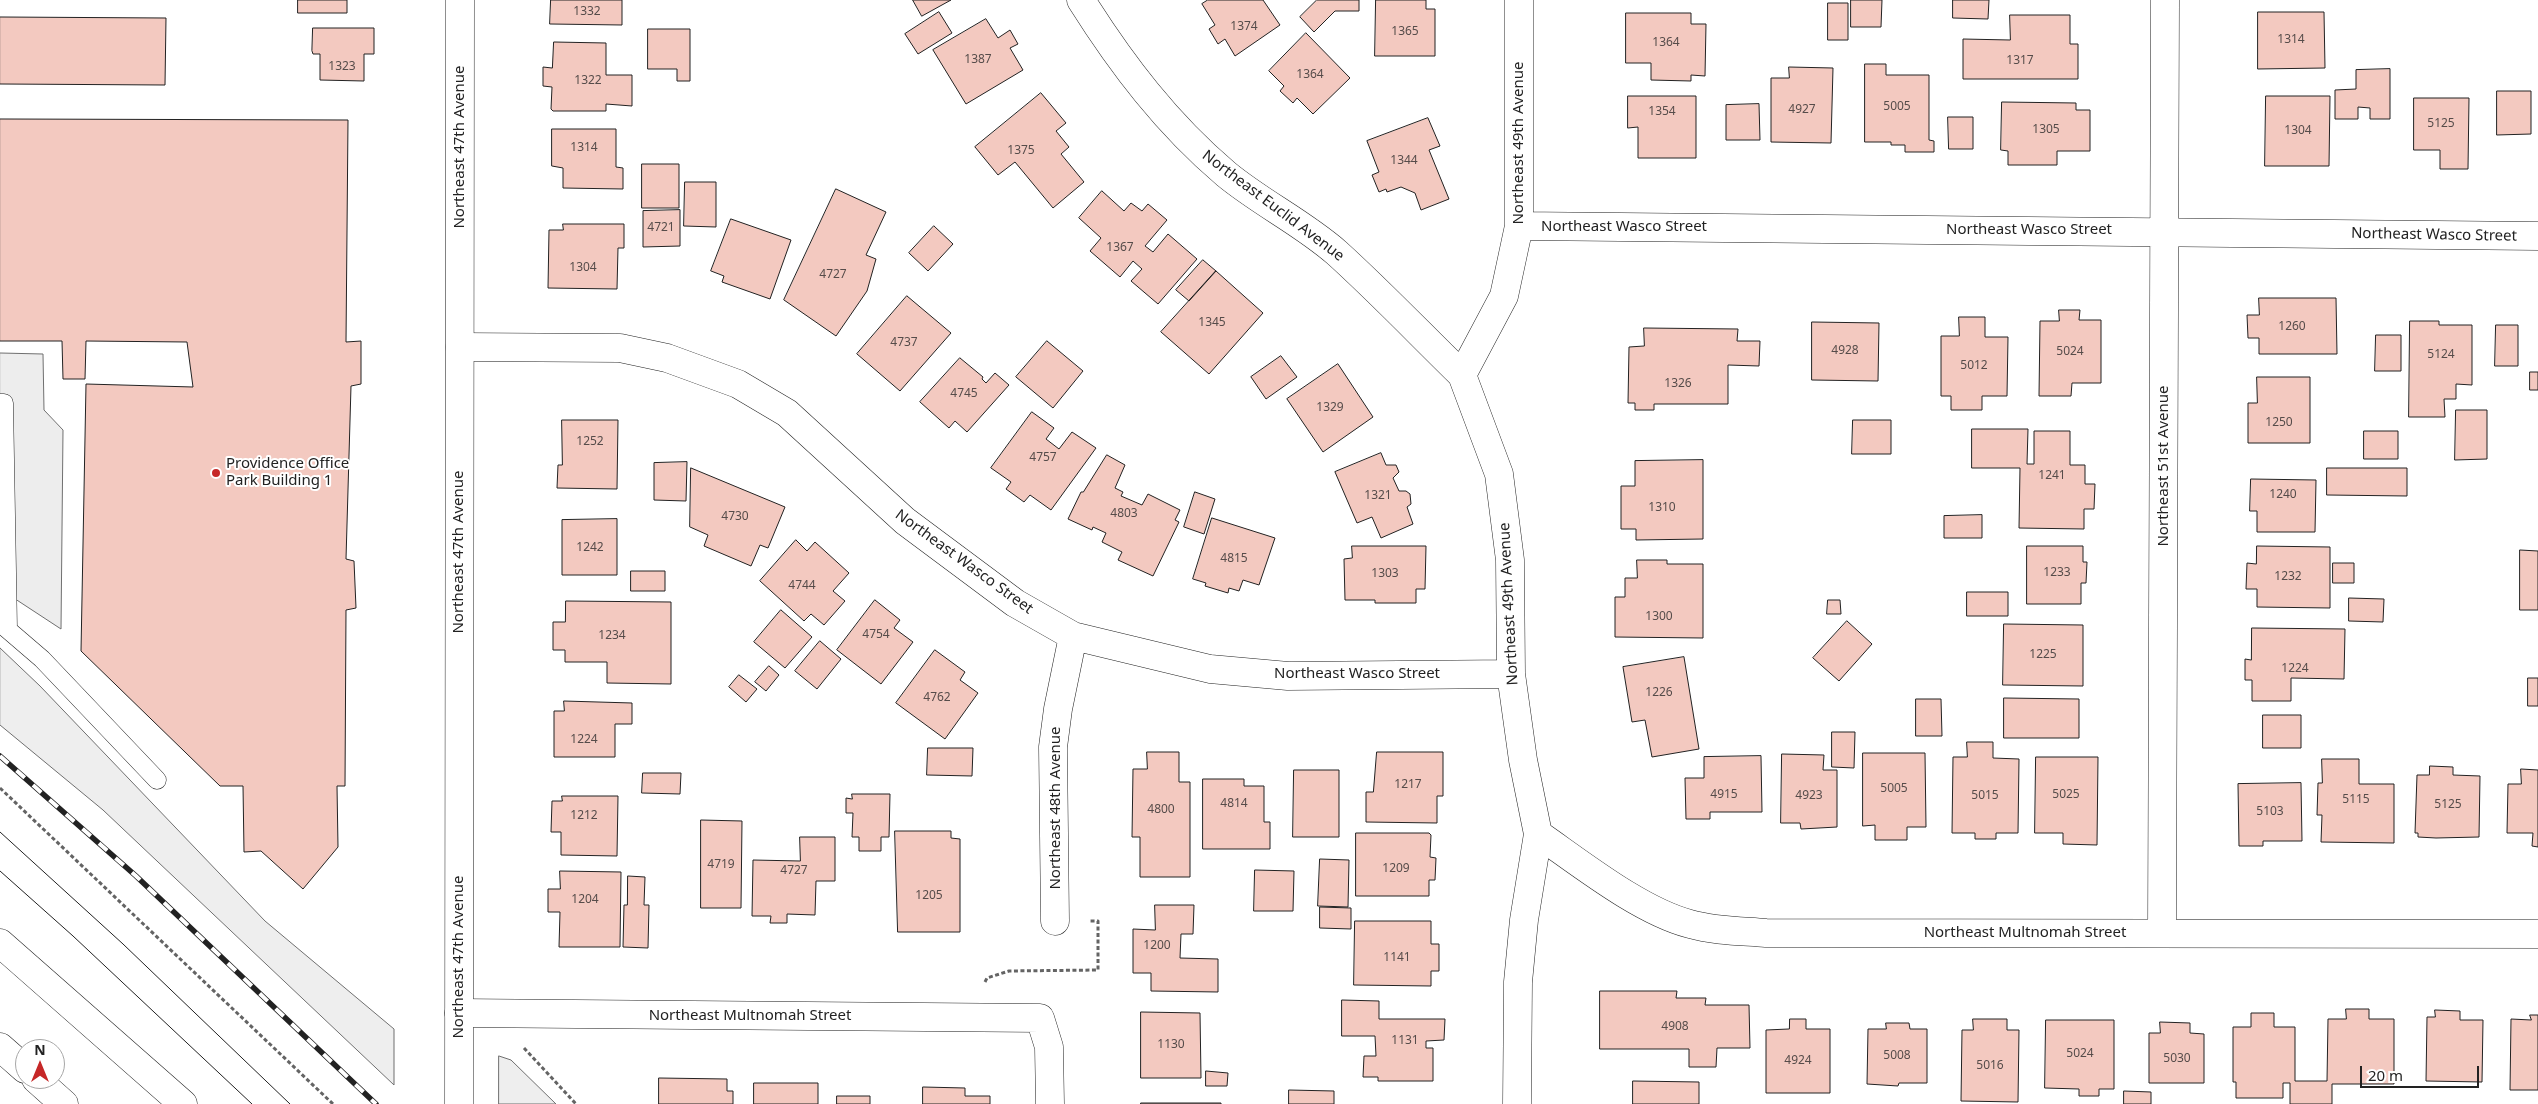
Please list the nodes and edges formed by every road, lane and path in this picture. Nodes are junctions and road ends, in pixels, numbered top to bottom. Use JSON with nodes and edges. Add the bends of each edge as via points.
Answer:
{"nodes":[{"id":1,"x":460,"y":0,"type":"edge"},
{"id":2,"x":1081,"y":0,"type":"edge"},
{"id":3,"x":1519,"y":0,"type":"edge"},
{"id":4,"x":2166,"y":0,"type":"edge"},
{"id":5,"x":1519,"y":226,"type":"junction"},
{"id":6,"x":2166,"y":231,"type":"junction"},
{"id":7,"x":2538,"y":236,"type":"edge"},
{"id":8,"x":460,"y":347,"type":"junction"},
{"id":9,"x":1462,"y":375,"type":"junction"},
{"id":10,"x":0,"y":403,"type":"edge"},
{"id":11,"x":4,"y":626,"type":"edge"},
{"id":12,"x":1073,"y":636,"type":"junction"},
{"id":13,"x":1511,"y":674,"type":"junction"},
{"id":14,"x":157,"y":780,"type":"dead end"},
{"id":15,"x":0,"y":788,"type":"edge"},
{"id":16,"x":1538,"y":834,"type":"junction"},
{"id":17,"x":1055,"y":921,"type":"joint"},
{"id":18,"x":2162,"y":933,"type":"junction"},
{"id":19,"x":2538,"y":934,"type":"edge"},
{"id":20,"x":0,"y":943,"type":"edge"},
{"id":21,"x":510,"y":1014,"type":"junction"},
{"id":22,"x":965,"y":1017,"type":"junction"},
{"id":23,"x":459,"y":1022,"type":"junction"},
{"id":24,"x":0,"y":1047,"type":"edge"},
{"id":25,"x":15,"y":1060,"type":"edge"},
{"id":26,"x":47,"y":1089,"type":"edge"},
{"id":27,"x":64,"y":1104,"type":"edge"},
{"id":28,"x":183,"y":1104,"type":"edge"},
{"id":29,"x":333,"y":1104,"type":"edge"},
{"id":30,"x":459,"y":1104,"type":"edge"},
{"id":31,"x":576,"y":1104,"type":"edge"},
{"id":32,"x":1050,"y":1104,"type":"edge"},
{"id":33,"x":1517,"y":1104,"type":"edge"}],
"edges":[{"from":1,"to":8,"type":"main road","name":"Northeast 47th Avenue"},
{"from":2,"to":9,"type":"main road","name":"Northeast Euclid Avenue","via":[[1134,79],[1164,116],[1228,175],[1337,253]]},
{"from":3,"to":5,"type":"main road","name":"Northeast 49th Avenue"},
{"from":4,"to":6,"type":"main road","name":"Northeast 51st Avenue"},
{"from":5,"to":6,"type":"main road","name":"Northeast Wasco Street"},
{"from":5,"to":9,"type":"main road","name":"Northeast 49th Avenue","via":[[1504,296]]},
{"from":6,"to":7,"type":"main road","name":"Northeast Wasco Street"},
{"from":6,"to":18,"type":"main road","name":"Northeast 51st Avenue"},
{"from":8,"to":12,"type":"main road","name":"Northeast Wasco Street","via":[[620,348],[667,358],[738,384],[787,413],[913,527],[1014,603]]},
{"from":8,"to":23,"type":"main road","name":"Northeast 47th Avenue"},
{"from":9,"to":13,"type":"main road","name":"Northeast 49th Avenue","via":[[1498,474],[1504,506],[1510,560]]},
{"from":10,"to":11,"type":"lane","via":[[4,403]]},
{"from":11,"to":14,"type":"lane","via":[[42,659]]},
{"from":12,"to":13,"type":"main road","name":"Northeast Wasco Street","via":[[1210,669],[1288,676]]},
{"from":12,"to":17,"type":"main road","name":"Northeast 48th Avenue","via":[[1054,747]]},
{"from":13,"to":16,"type":"main road","name":"Northeast 49th Avenue"},
{"from":15,"to":29,"type":"path"},
{"from":16,"to":18,"type":"main road","name":"Northeast Multnomah Street","via":[[1650,907],[1689,924],[1723,930],[1766,933]]},
{"from":16,"to":33,"type":"main road","name":"Northeast 49th Avenue","via":[[1518,982]]},
{"from":17,"to":22,"type":"path","via":[[1098,921],[1098,970],[1009,971],[987,978]]},
{"from":18,"to":19,"type":"main road","name":"Northeast Multnomah Street"},
{"from":20,"to":28,"type":"main road"},
{"from":21,"to":22,"type":"main road","name":"Northeast Multnomah Street"},
{"from":21,"to":23,"type":"main road","name":"Northeast Multnomah Street"},
{"from":21,"to":31,"type":"path","via":[[513,1037]]},
{"from":22,"to":32,"type":"main road","name":"Northeast Multnomah Street","via":[[1040,1018],[1049,1047]]},
{"from":23,"to":30,"type":"main road","name":"Northeast 47th Avenue"},
{"from":24,"to":25,"type":"main road"},
{"from":26,"to":27,"type":"main road"}]}
